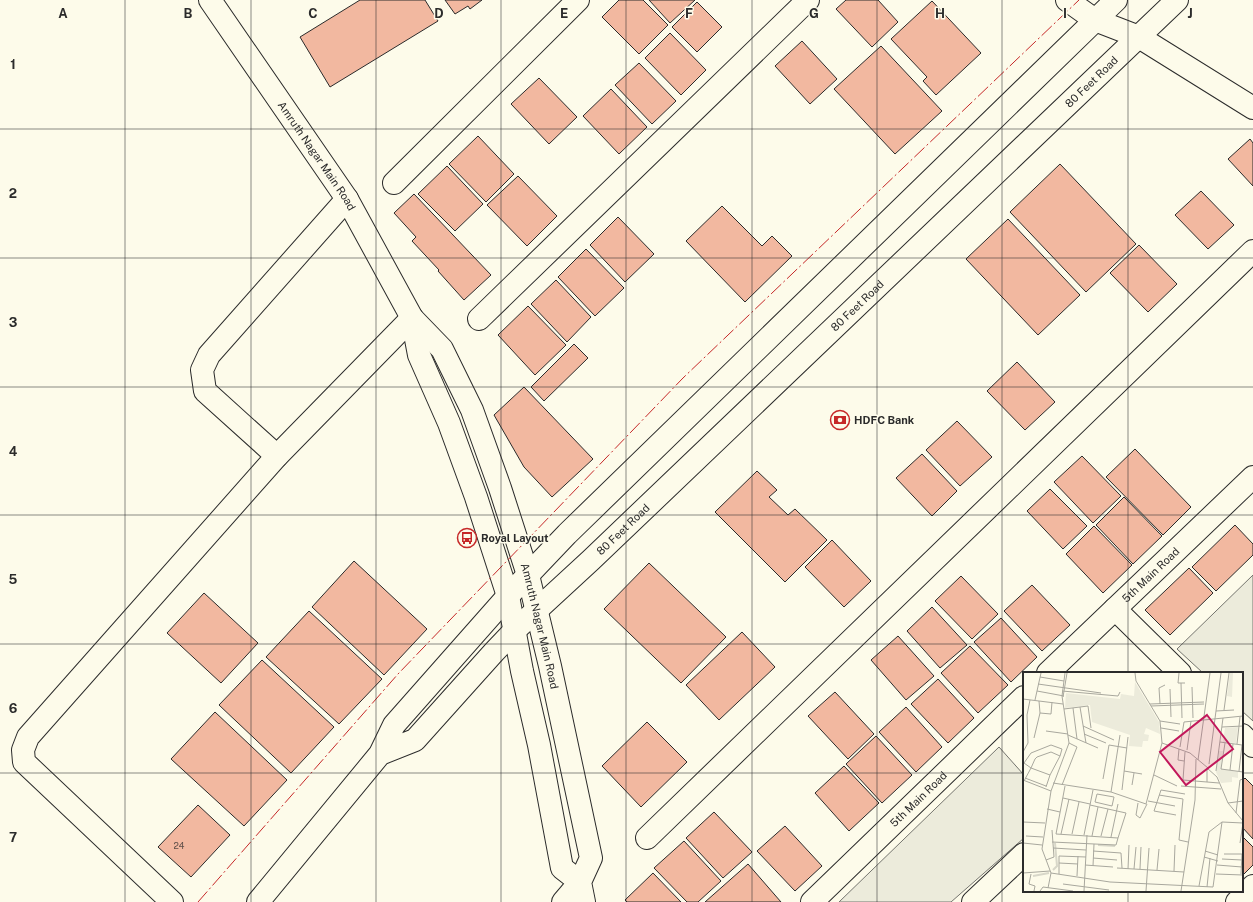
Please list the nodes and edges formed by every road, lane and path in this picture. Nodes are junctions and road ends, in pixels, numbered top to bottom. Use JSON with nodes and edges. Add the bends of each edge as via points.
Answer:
{"nodes":[{"id":1,"x":210,"y":0,"type":"edge"},
{"id":2,"x":578,"y":0,"type":"edge"},
{"id":3,"x":808,"y":0,"type":"edge"},
{"id":4,"x":1067,"y":0,"type":"edge"},
{"id":5,"x":1116,"y":0,"type":"edge"},
{"id":6,"x":1177,"y":0,"type":"edge"},
{"id":7,"x":1095,"y":20,"type":"junction"},
{"id":8,"x":1139,"y":37,"type":"junction"},
{"id":9,"x":1253,"y":108,"type":"edge"},
{"id":10,"x":394,"y":183,"type":"dead end"},
{"id":11,"x":347,"y":199,"type":"junction"},
{"id":12,"x":1253,"y":251,"type":"edge"},
{"id":13,"x":412,"y":318,"type":"junction"},
{"id":14,"x":479,"y":319,"type":"dead end"},
{"id":15,"x":277,"y":456,"type":"junction"},
{"id":16,"x":1253,"y":477,"type":"edge"},
{"id":17,"x":528,"y":575,"type":"junction"},
{"id":18,"x":508,"y":596,"type":"junction"},
{"id":19,"x":1115,"y":608,"type":"junction"},
{"id":20,"x":537,"y":611,"type":"junction"},
{"id":21,"x":514,"y":631,"type":"junction"},
{"id":22,"x":1049,"y":672,"type":"edge"},
{"id":23,"x":1179,"y":672,"type":"edge"},
{"id":24,"x":1023,"y":698,"type":"edge"},
{"id":25,"x":1243,"y":736,"type":"edge"},
{"id":26,"x":1253,"y":746,"type":"edge"},
{"id":27,"x":380,"y":754,"type":"junction"},
{"id":28,"x":647,"y":838,"type":"dead end"},
{"id":29,"x":1023,"y":855,"type":"edge"},
{"id":30,"x":1253,"y":886,"type":"edge"},
{"id":31,"x":582,"y":892,"type":"edge"},
{"id":32,"x":172,"y":902,"type":"edge"},
{"id":33,"x":258,"y":902,"type":"edge"},
{"id":34,"x":563,"y":902,"type":"edge"},
{"id":35,"x":812,"y":902,"type":"edge"},
{"id":36,"x":972,"y":902,"type":"edge"},
{"id":37,"x":1236,"y":902,"type":"edge"}],
"edges":[{"from":1,"to":11,"type":"street","name":"Amruth Nagar Main Road"},
{"from":2,"to":10,"type":"street"},
{"from":3,"to":14,"type":"street"},
{"from":4,"to":7,"type":"street"},
{"from":5,"to":7,"type":"street"},
{"from":6,"to":8,"type":"street","name":"80 Feet Road"},
{"from":7,"to":8,"type":"street"},
{"from":7,"to":17,"type":"street","via":[[567,534]]},
{"from":8,"to":9,"type":"street"},
{"from":8,"to":20,"type":"street","name":"80 Feet Road"},
{"from":11,"to":13,"type":"street","name":"Amruth Nagar Main Road"},
{"from":11,"to":15,"type":"street","via":[[209,355],[202,370],[205,391]]},
{"from":12,"to":28,"type":"street"},
{"from":13,"to":15,"type":"street"},
{"from":13,"to":17,"type":"street","name":"Amruth Nagar Main Road","via":[[442,349],[472,410]]},
{"from":13,"to":18,"type":"street","name":"Amruth Nagar Main Road","via":[[420,355],[449,423]]},
{"from":15,"to":32,"type":"street","via":[[28,737],[23,750],[24,762]]},
{"from":16,"to":19,"type":"street","name":"5th Main Road"},
{"from":17,"to":18,"type":"street"},
{"from":17,"to":20,"type":"street","name":"Amruth Nagar Main Road"},
{"from":18,"to":21,"type":"street","name":"Amruth Nagar Main Road"},
{"from":18,"to":27,"type":"street","via":[[394,725]]},
{"from":19,"to":22,"type":"street","name":"5th Main Road"},
{"from":19,"to":23,"type":"street"},
{"from":20,"to":21,"type":"street","name":"80 Feet Road"},
{"from":20,"to":31,"type":"street","name":"Amruth Nagar Main Road","via":[[592,858]]},
{"from":21,"to":27,"type":"street","name":"80 Feet Road","via":[[415,740]]},
{"from":21,"to":31,"type":"street","name":"Amruth Nagar Main Road","via":[[562,868]]},
{"from":24,"to":35,"type":"street","name":"5th Main Road"},
{"from":25,"to":26,"type":"street"},
{"from":27,"to":33,"type":"street"},
{"from":29,"to":36,"type":"street"},
{"from":30,"to":37,"type":"street"},
{"from":31,"to":34,"type":"street"}]}
